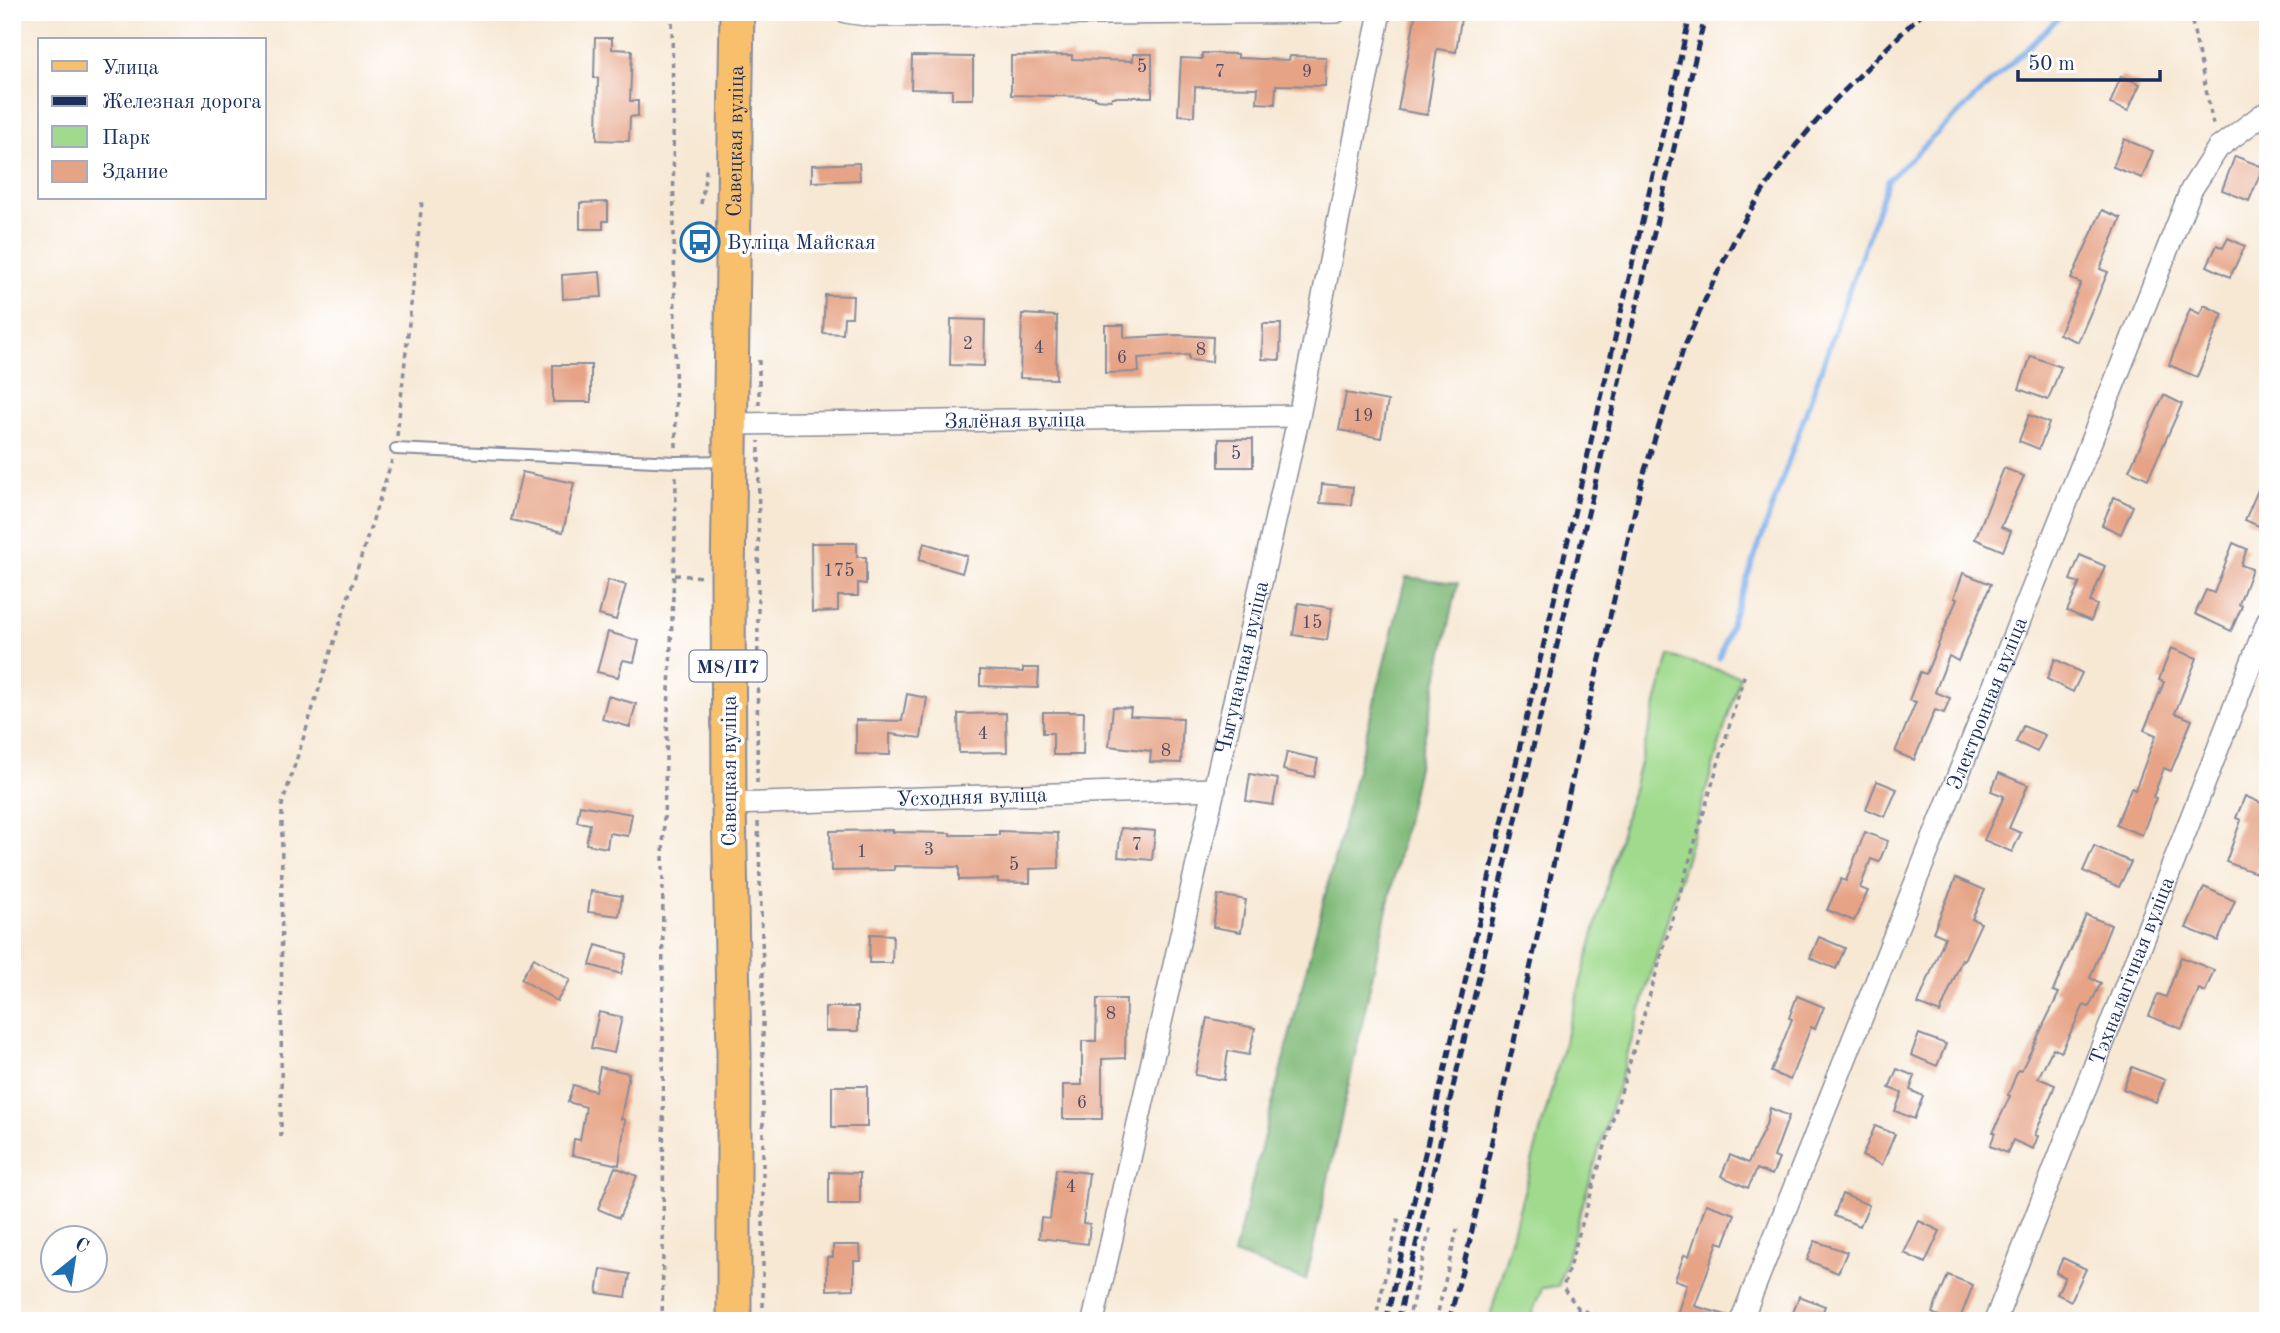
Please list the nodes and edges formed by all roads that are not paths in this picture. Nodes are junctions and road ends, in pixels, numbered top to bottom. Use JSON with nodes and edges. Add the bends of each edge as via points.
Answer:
{"nodes":[{"id":1,"x":737,"y":12,"type":"edge"},
{"id":2,"x":846,"y":12,"type":"edge"},
{"id":3,"x":1336,"y":12,"type":"edge"},
{"id":4,"x":1380,"y":12,"type":"edge"},
{"id":5,"x":2268,"y":113,"type":"edge"},
{"id":6,"x":1299,"y":416,"type":"junction"},
{"id":7,"x":745,"y":423,"type":"junction"},
{"id":8,"x":396,"y":449,"type":"road end"},
{"id":9,"x":730,"y":461,"type":"junction"},
{"id":10,"x":2268,"y":620,"type":"edge"},
{"id":11,"x":1215,"y":789,"type":"junction"},
{"id":12,"x":743,"y":803,"type":"junction"},
{"id":13,"x":734,"y":1321,"type":"edge"},
{"id":14,"x":1093,"y":1321,"type":"edge"},
{"id":15,"x":1741,"y":1321,"type":"edge"},
{"id":16,"x":1995,"y":1321,"type":"edge"}],
"edges":[{"from":1,"to":7,"type":"main road","name":"Савецкая вуліца","number":"М8/П7"},
{"from":2,"to":3,"type":"street","via":[[872,16]]},
{"from":4,"to":6,"type":"street","name":"Чыгуначная вуліца"},
{"from":5,"to":15,"type":"street","name":"Электронная вуліца","via":[[2218,148],[2191,190]]},
{"from":6,"to":7,"type":"street","name":"Зялёная вуліца"},
{"from":6,"to":11,"type":"street","name":"Чыгуначная вуліца"},
{"from":7,"to":9,"type":"main road","name":"Савецкая вуліца","number":"М8/П7"},
{"from":8,"to":9,"type":"lane"},
{"from":9,"to":12,"type":"main road","name":"Савецкая вуліца","number":"М8/П7"},
{"from":10,"to":16,"type":"street","name":"Тэхналагічная вуліца"},
{"from":11,"to":12,"type":"street","name":"Усходняя вуліца"},
{"from":11,"to":14,"type":"street","name":"Чыгуначная вуліца"},
{"from":12,"to":13,"type":"main road","name":"Савецкая вуліца","number":"М8/П7","via":[[734,1054]]}]}
